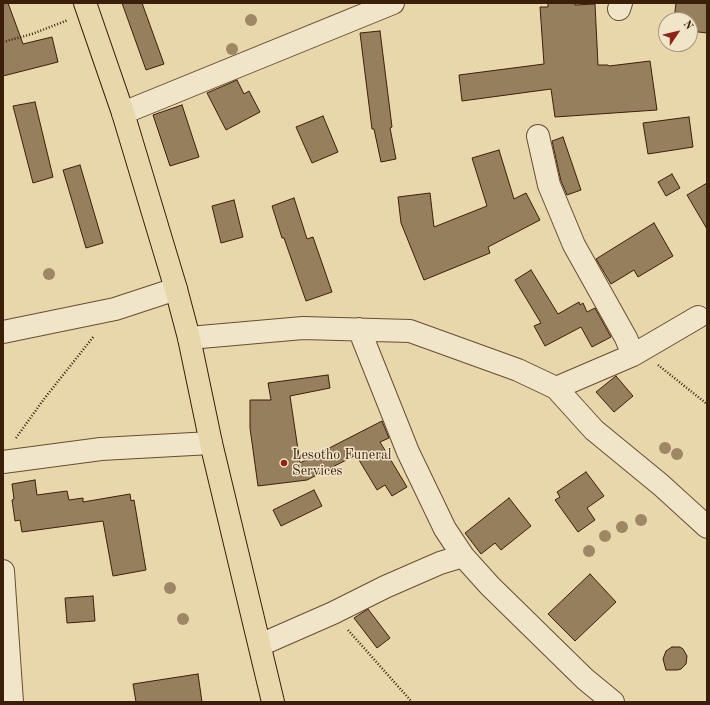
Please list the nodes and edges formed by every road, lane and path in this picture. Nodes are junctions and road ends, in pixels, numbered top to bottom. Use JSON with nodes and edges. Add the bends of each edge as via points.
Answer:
{"nodes":[{"id":1,"x":393,"y":3,"type":"edge"},
{"id":2,"x":87,"y":7,"type":"edge"},
{"id":3,"x":3,"y":42,"type":"edge"},
{"id":4,"x":123,"y":113,"type":"junction"},
{"id":5,"x":538,"y":136,"type":"dead end"},
{"id":6,"x":176,"y":289,"type":"junction"},
{"id":7,"x":115,"y":309,"type":"junction"},
{"id":8,"x":698,"y":317,"type":"dead end"},
{"id":9,"x":359,"y":329,"type":"junction"},
{"id":10,"x":3,"y":332,"type":"edge"},
{"id":11,"x":189,"y":338,"type":"junction"},
{"id":12,"x":637,"y":353,"type":"junction"},
{"id":13,"x":556,"y":388,"type":"junction"},
{"id":14,"x":707,"y":404,"type":"edge"},
{"id":15,"x":211,"y":443,"type":"junction"},
{"id":16,"x":8,"y":453,"type":"edge"},
{"id":17,"x":707,"y":528,"type":"edge"},
{"id":18,"x":463,"y":556,"type":"junction"},
{"id":19,"x":3,"y":571,"type":"edge"},
{"id":20,"x":333,"y":613,"type":"junction"},
{"id":21,"x":260,"y":645,"type":"junction"},
{"id":22,"x":12,"y":702,"type":"edge"},
{"id":23,"x":273,"y":702,"type":"edge"},
{"id":24,"x":412,"y":702,"type":"edge"},
{"id":25,"x":613,"y":702,"type":"edge"}],
"edges":[{"from":1,"to":4,"type":"street"},
{"from":2,"to":3,"type":"path","via":[[32,34]]},
{"from":2,"to":4,"type":"main road"},
{"from":4,"to":6,"type":"main road"},
{"from":5,"to":12,"type":"street","via":[[549,185],[574,245]]},
{"from":6,"to":7,"type":"street"},
{"from":6,"to":11,"type":"main road"},
{"from":7,"to":10,"type":"street"},
{"from":7,"to":16,"type":"path","via":[[44,399]]},
{"from":8,"to":12,"type":"street"},
{"from":9,"to":11,"type":"street","via":[[302,328]]},
{"from":9,"to":13,"type":"street","via":[[410,331],[518,370]]},
{"from":9,"to":18,"type":"street","via":[[408,452],[445,529]]},
{"from":11,"to":15,"type":"main road"},
{"from":12,"to":13,"type":"street"},
{"from":12,"to":14,"type":"path"},
{"from":13,"to":17,"type":"street","via":[[594,430],[661,485]]},
{"from":15,"to":16,"type":"street"},
{"from":15,"to":21,"type":"main road"},
{"from":18,"to":20,"type":"street","via":[[385,587]]},
{"from":18,"to":25,"type":"street","via":[[585,679]]},
{"from":19,"to":22,"type":"street"},
{"from":20,"to":21,"type":"street"},
{"from":20,"to":24,"type":"path"},
{"from":21,"to":23,"type":"main road"}]}
